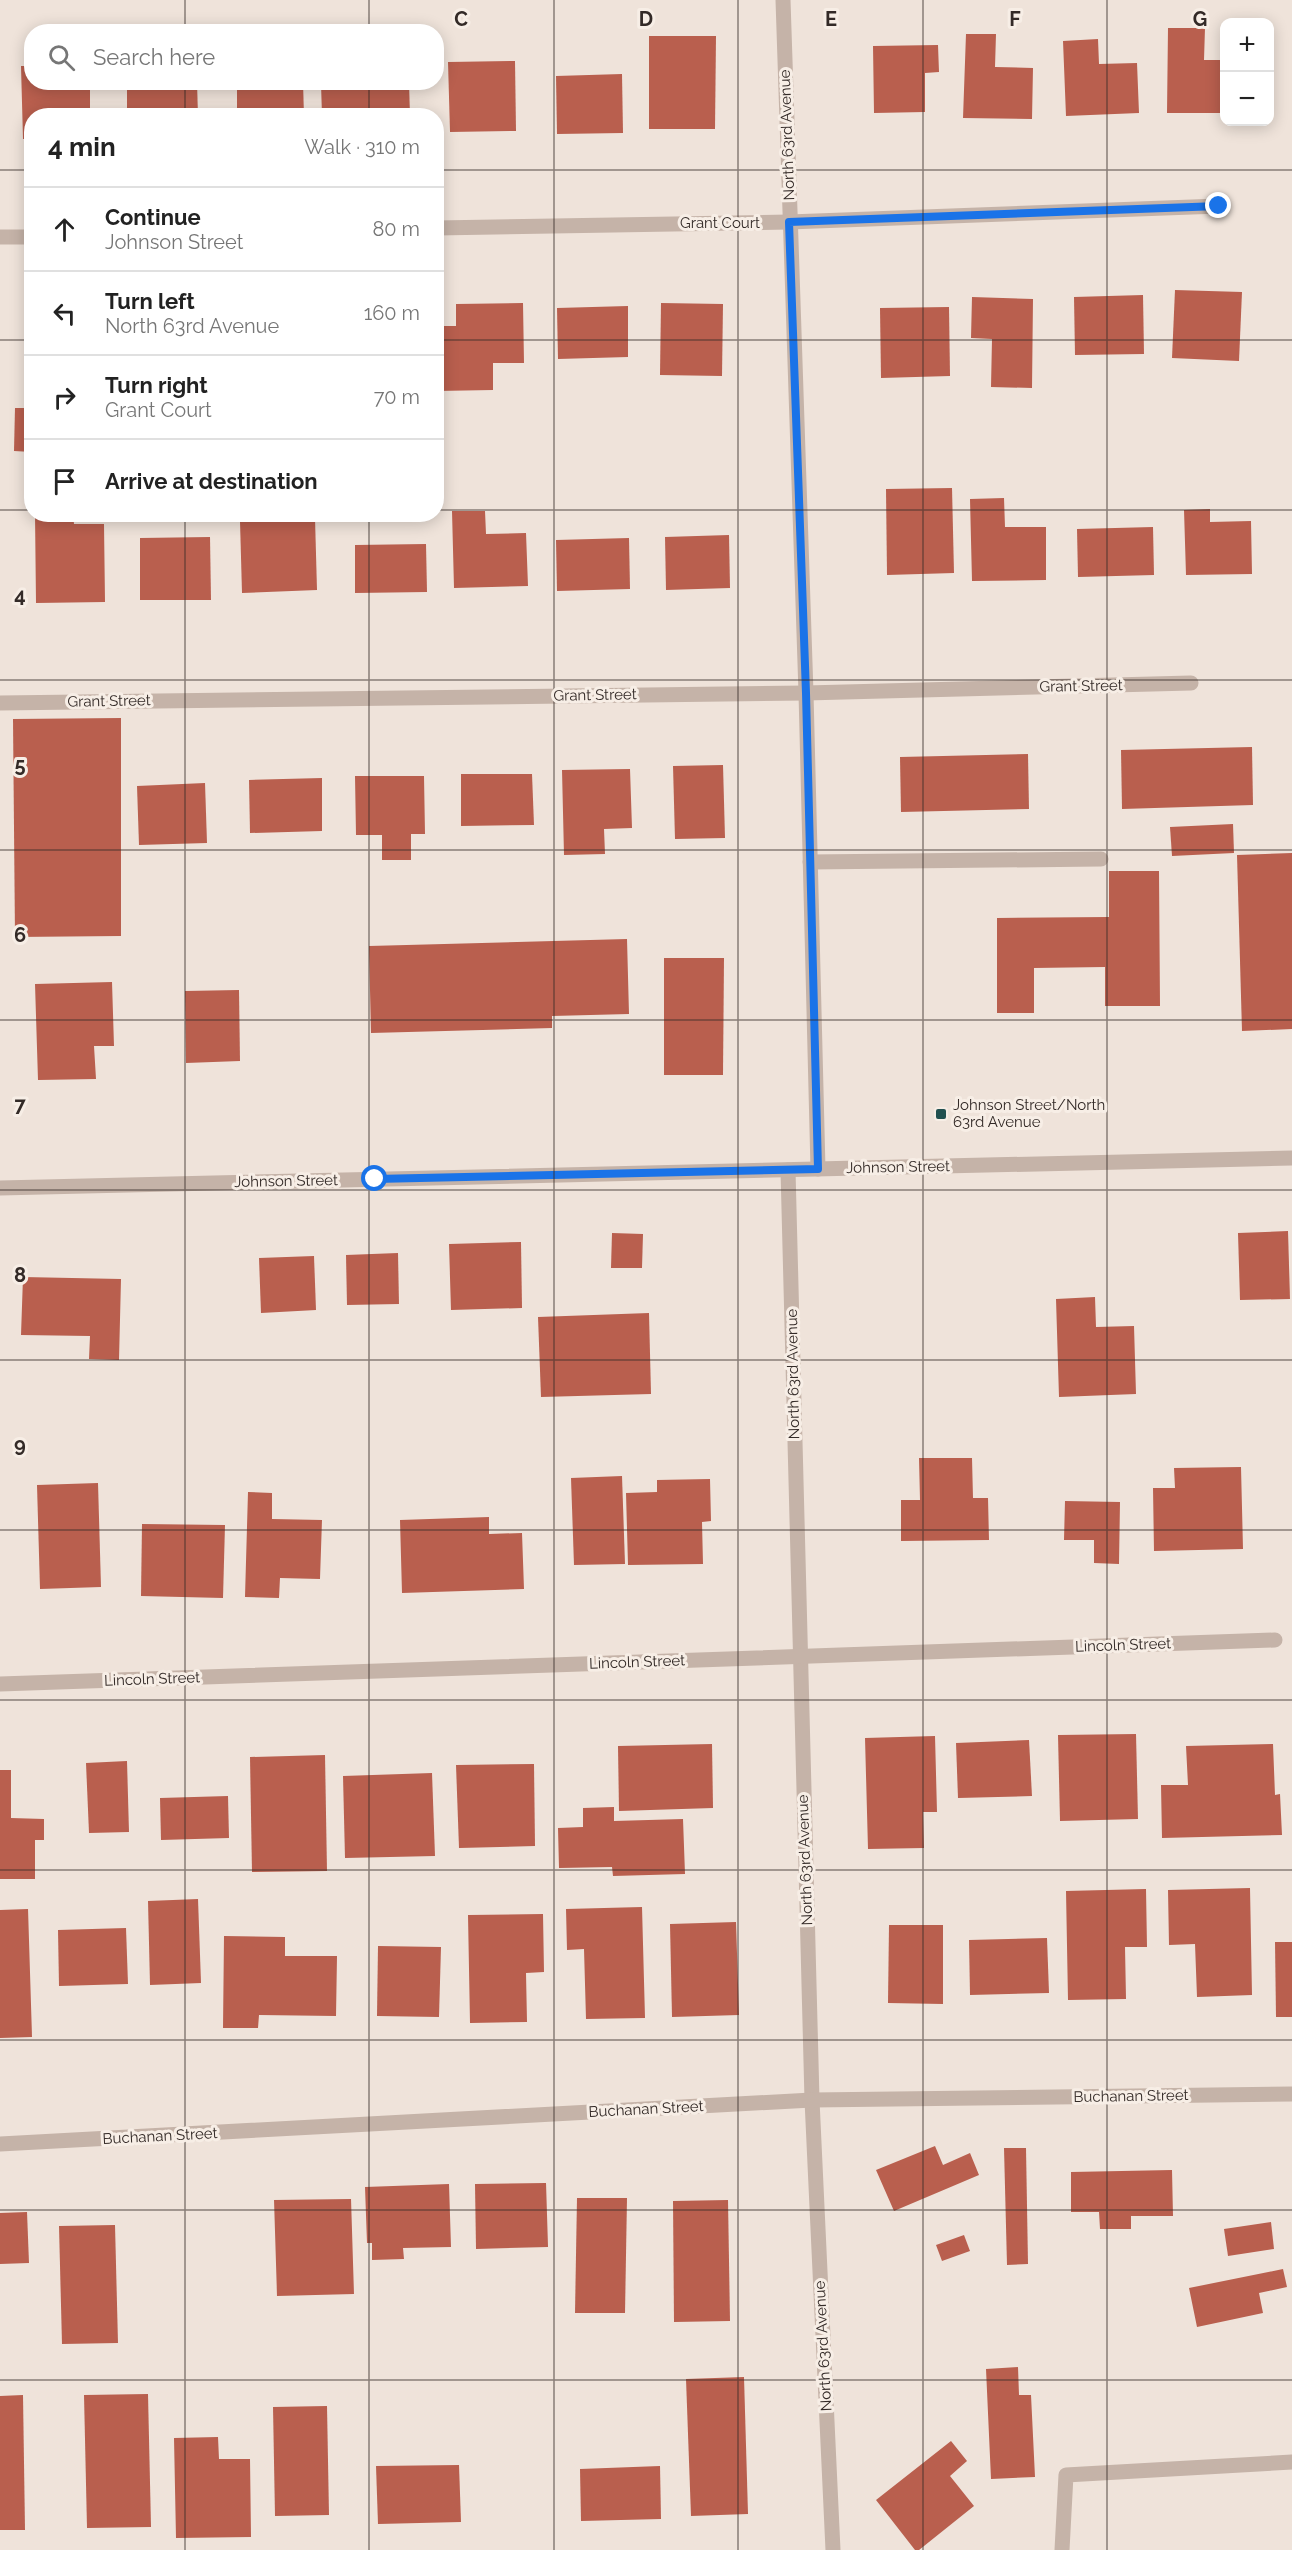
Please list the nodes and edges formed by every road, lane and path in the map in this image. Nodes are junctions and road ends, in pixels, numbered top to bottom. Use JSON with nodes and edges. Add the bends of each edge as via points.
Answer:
{"nodes":[{"id":1,"x":783,"y":0,"type":"edge"},
{"id":2,"x":1219,"y":206,"type":"dead end"},
{"id":3,"x":789,"y":222,"type":"junction"},
{"id":4,"x":444,"y":228,"type":"edge"},
{"id":5,"x":0,"y":237,"type":"edge"},
{"id":6,"x":24,"y":237,"type":"edge"},
{"id":7,"x":1191,"y":683,"type":"dead end"},
{"id":8,"x":806,"y":693,"type":"junction"},
{"id":9,"x":0,"y":703,"type":"edge"},
{"id":10,"x":1101,"y":859,"type":"dead end"},
{"id":11,"x":810,"y":862,"type":"junction"},
{"id":12,"x":1292,"y":1158,"type":"edge"},
{"id":13,"x":818,"y":1169,"type":"junction"},
{"id":14,"x":788,"y":1170,"type":"junction"},
{"id":15,"x":0,"y":1188,"type":"edge"},
{"id":16,"x":1275,"y":1640,"type":"dead end"},
{"id":17,"x":799,"y":1657,"type":"junction"},
{"id":18,"x":0,"y":1684,"type":"edge"},
{"id":19,"x":1292,"y":2094,"type":"edge"},
{"id":20,"x":812,"y":2100,"type":"junction"},
{"id":21,"x":0,"y":2144,"type":"edge"},
{"id":22,"x":1292,"y":2462,"type":"edge"},
{"id":23,"x":833,"y":2550,"type":"edge"},
{"id":24,"x":1062,"y":2550,"type":"edge"}],
"edges":[{"from":1,"to":3,"type":"street","name":"North 63rd Avenue"},
{"from":2,"to":3,"type":"street","name":"Grant Court"},
{"from":3,"to":4,"type":"street","name":"Grant Court"},
{"from":3,"to":8,"type":"street","name":"North 63rd Avenue"},
{"from":5,"to":6,"type":"street"},
{"from":7,"to":8,"type":"street","name":"Grant Street"},
{"from":8,"to":9,"type":"street","name":"Grant Street"},
{"from":8,"to":11,"type":"street","name":"North 63rd Avenue"},
{"from":10,"to":11,"type":"street"},
{"from":11,"to":13,"type":"street","name":"North 63rd Avenue"},
{"from":12,"to":13,"type":"street","name":"Johnson Street"},
{"from":13,"to":14,"type":"street","name":"Johnson Street"},
{"from":14,"to":15,"type":"street","name":"Johnson Street"},
{"from":14,"to":17,"type":"street","name":"North 63rd Avenue"},
{"from":16,"to":17,"type":"street","name":"Lincoln Street"},
{"from":17,"to":18,"type":"street","name":"Lincoln Street"},
{"from":17,"to":20,"type":"street","name":"North 63rd Avenue"},
{"from":19,"to":20,"type":"street","name":"Buchanan Street"},
{"from":20,"to":21,"type":"street","name":"Buchanan Street"},
{"from":20,"to":23,"type":"street","name":"North 63rd Avenue"},
{"from":22,"to":24,"type":"street","via":[[1066,2475]]}]}
